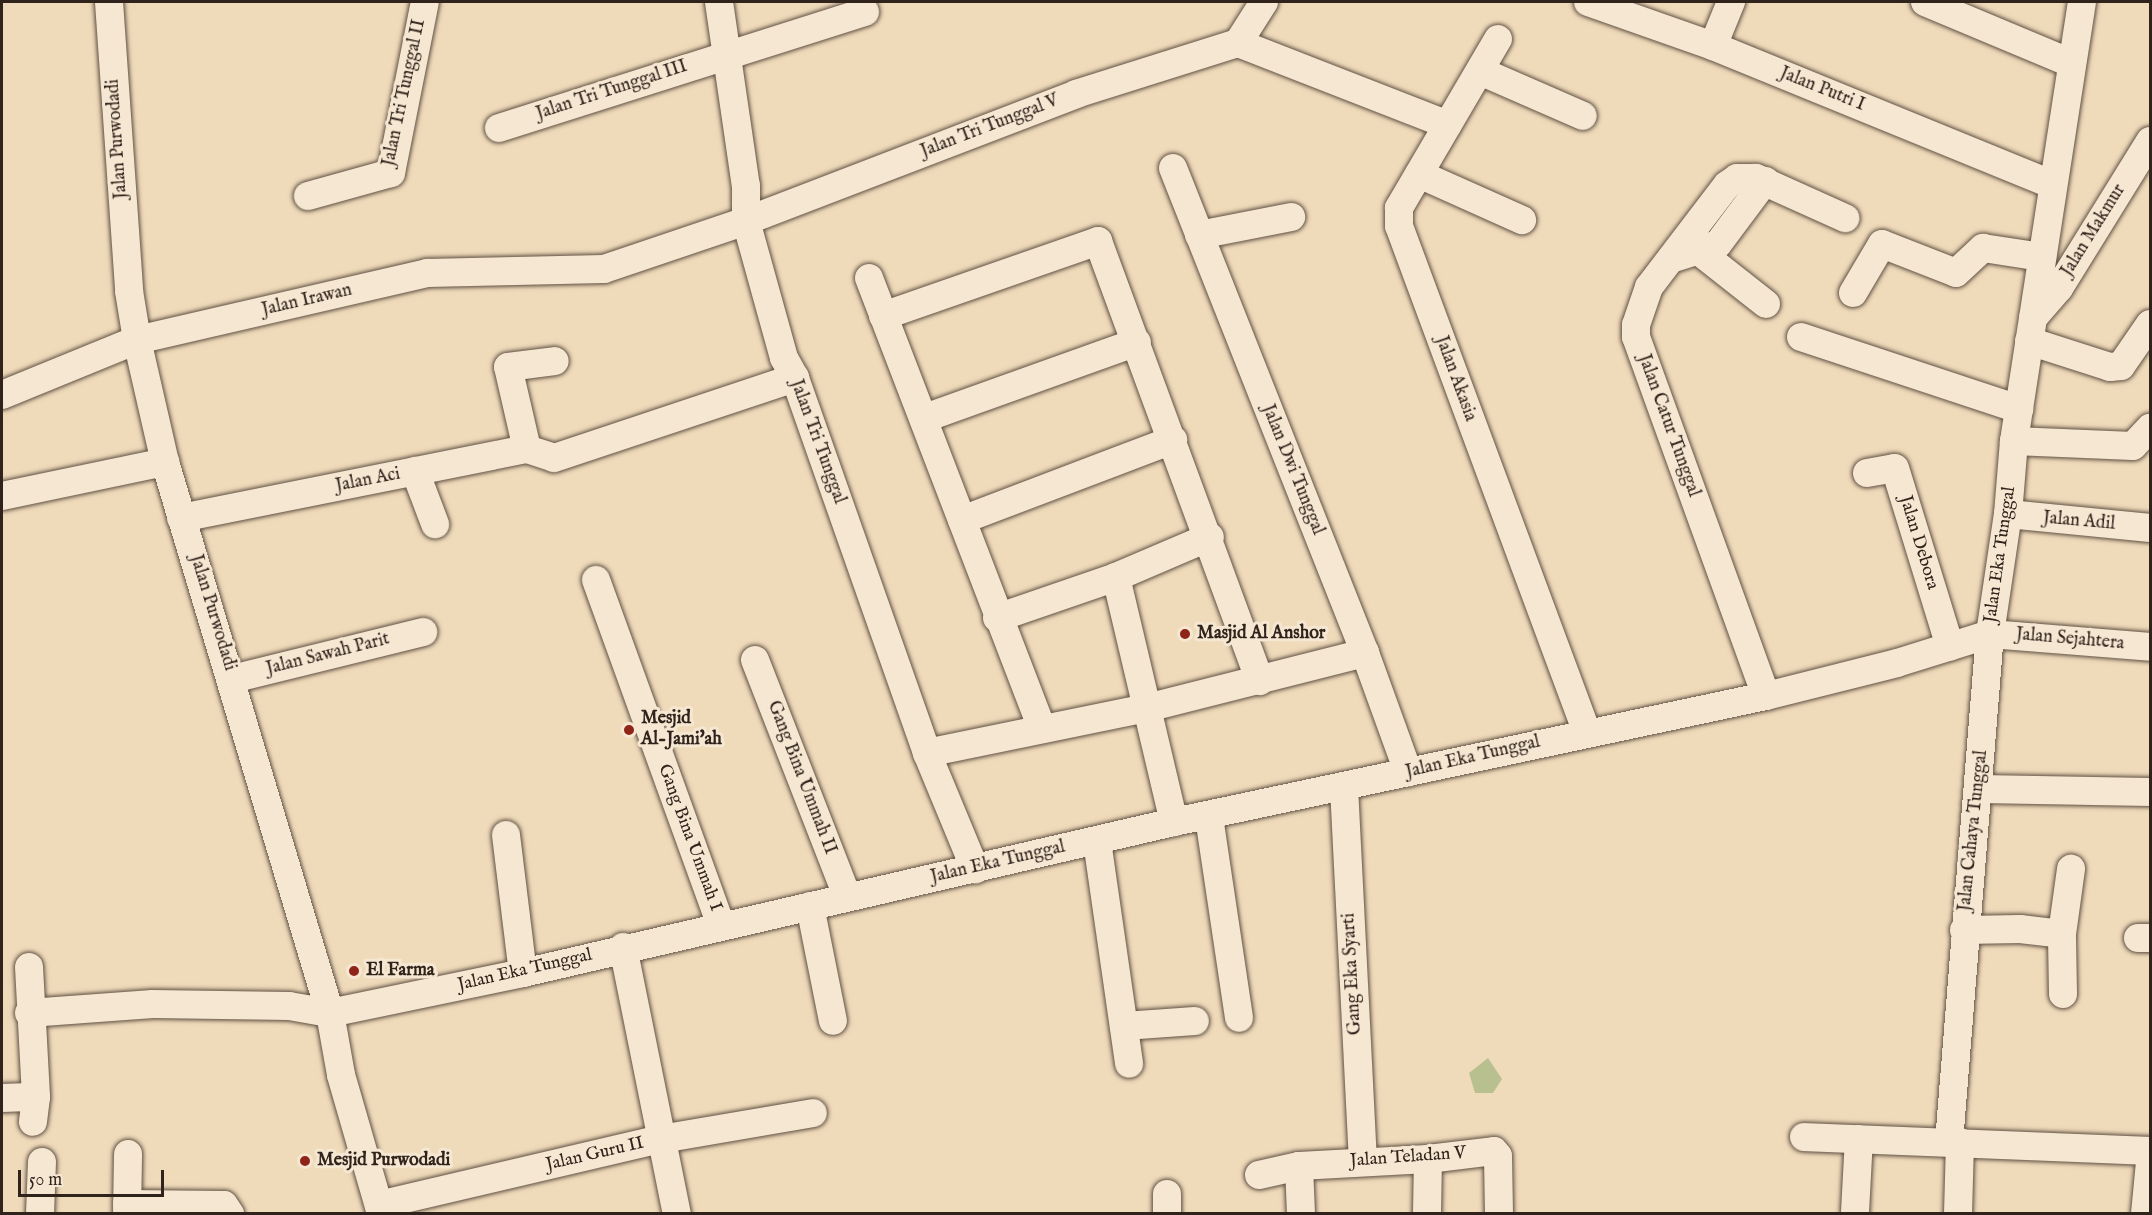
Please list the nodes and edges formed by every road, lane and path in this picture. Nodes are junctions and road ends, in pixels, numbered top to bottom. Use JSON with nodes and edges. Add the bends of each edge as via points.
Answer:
{"nodes":[{"id":1,"x":109,"y":2,"type":"edge"},
{"id":2,"x":425,"y":2,"type":"edge"},
{"id":3,"x":719,"y":2,"type":"edge"},
{"id":4,"x":1264,"y":2,"type":"edge"},
{"id":5,"x":1588,"y":2,"type":"edge"},
{"id":6,"x":1731,"y":2,"type":"edge"},
{"id":7,"x":1925,"y":2,"type":"edge"},
{"id":8,"x":2082,"y":2,"type":"edge"},
{"id":9,"x":865,"y":12,"type":"dead end"},
{"id":10,"x":1498,"y":39,"type":"dead end"},
{"id":11,"x":1238,"y":43,"type":"junction"},
{"id":12,"x":1713,"y":46,"type":"junction"},
{"id":13,"x":726,"y":54,"type":"junction"},
{"id":14,"x":2071,"y":63,"type":"junction"},
{"id":15,"x":1480,"y":71,"type":"junction"},
{"id":16,"x":1583,"y":116,"type":"dead end"},
{"id":17,"x":1448,"y":125,"type":"junction"},
{"id":18,"x":499,"y":128,"type":"dead end"},
{"id":19,"x":2151,"y":141,"type":"edge"},
{"id":20,"x":1173,"y":168,"type":"dead end"},
{"id":21,"x":1419,"y":174,"type":"junction"},
{"id":22,"x":1766,"y":182,"type":"junction"},
{"id":23,"x":2140,"y":182,"type":"edge"},
{"id":24,"x":2053,"y":185,"type":"junction"},
{"id":25,"x":308,"y":196,"type":"dead end"},
{"id":26,"x":1291,"y":217,"type":"dead end"},
{"id":27,"x":1845,"y":218,"type":"dead end"},
{"id":28,"x":1522,"y":220,"type":"dead end"},
{"id":29,"x":746,"y":221,"type":"junction"},
{"id":30,"x":1199,"y":235,"type":"junction"},
{"id":31,"x":1700,"y":252,"type":"junction"},
{"id":32,"x":2042,"y":257,"type":"junction"},
{"id":33,"x":1671,"y":259,"type":"junction"},
{"id":34,"x":478,"y":271,"type":"joint"},
{"id":35,"x":869,"y":278,"type":"dead end"},
{"id":36,"x":1853,"y":293,"type":"dead end"},
{"id":37,"x":1766,"y":304,"type":"dead end"},
{"id":38,"x":883,"y":316,"type":"junction"},
{"id":39,"x":2151,"y":324,"type":"edge"},
{"id":40,"x":2031,"y":330,"type":"junction"},
{"id":41,"x":1801,"y":337,"type":"dead end"},
{"id":42,"x":137,"y":340,"type":"junction"},
{"id":43,"x":1137,"y":342,"type":"junction"},
{"id":44,"x":555,"y":361,"type":"dead end"},
{"id":45,"x":795,"y":378,"type":"junction"},
{"id":46,"x":2,"y":395,"type":"edge"},
{"id":47,"x":2019,"y":409,"type":"junction"},
{"id":48,"x":925,"y":418,"type":"junction"},
{"id":49,"x":2151,"y":428,"type":"edge"},
{"id":50,"x":1173,"y":440,"type":"junction"},
{"id":51,"x":2014,"y":441,"type":"junction"},
{"id":52,"x":527,"y":449,"type":"junction"},
{"id":53,"x":165,"y":462,"type":"junction"},
{"id":54,"x":415,"y":471,"type":"junction"},
{"id":55,"x":1867,"y":473,"type":"dead end"},
{"id":56,"x":2,"y":496,"type":"edge"},
{"id":57,"x":2008,"y":514,"type":"junction"},
{"id":58,"x":181,"y":518,"type":"junction"},
{"id":59,"x":962,"y":520,"type":"junction"},
{"id":60,"x":435,"y":524,"type":"dead end"},
{"id":61,"x":2151,"y":528,"type":"edge"},
{"id":62,"x":1210,"y":537,"type":"junction"},
{"id":63,"x":1116,"y":577,"type":"junction"},
{"id":64,"x":596,"y":580,"type":"dead end"},
{"id":65,"x":997,"y":618,"type":"junction"},
{"id":66,"x":423,"y":632,"type":"dead end"},
{"id":67,"x":1990,"y":634,"type":"junction"},
{"id":68,"x":1950,"y":647,"type":"junction"},
{"id":69,"x":2151,"y":647,"type":"edge"},
{"id":70,"x":1365,"y":653,"type":"junction"},
{"id":71,"x":755,"y":660,"type":"dead end"},
{"id":72,"x":232,"y":679,"type":"junction"},
{"id":73,"x":1260,"y":681,"type":"junction"},
{"id":74,"x":1766,"y":696,"type":"junction"},
{"id":75,"x":1147,"y":708,"type":"junction"},
{"id":76,"x":1041,"y":727,"type":"junction"},
{"id":77,"x":1587,"y":733,"type":"junction"},
{"id":78,"x":927,"y":753,"type":"junction"},
{"id":79,"x":1408,"y":772,"type":"junction"},
{"id":80,"x":1344,"y":787,"type":"junction"},
{"id":81,"x":1980,"y":789,"type":"junction"},
{"id":82,"x":2151,"y":792,"type":"edge"},
{"id":83,"x":1209,"y":817,"type":"junction"},
{"id":84,"x":1174,"y":822,"type":"junction"},
{"id":85,"x":506,"y":835,"type":"dead end"},
{"id":86,"x":1097,"y":841,"type":"junction"},
{"id":87,"x":975,"y":869,"type":"junction"},
{"id":88,"x":2071,"y":869,"type":"dead end"},
{"id":89,"x":847,"y":896,"type":"junction"},
{"id":90,"x":810,"y":906,"type":"junction"},
{"id":91,"x":721,"y":926,"type":"junction"},
{"id":92,"x":1964,"y":930,"type":"junction"},
{"id":93,"x":2062,"y":934,"type":"junction"},
{"id":94,"x":623,"y":948,"type":"junction"},
{"id":95,"x":29,"y":967,"type":"dead end"},
{"id":96,"x":523,"y":973,"type":"junction"},
{"id":97,"x":2063,"y":994,"type":"dead end"},
{"id":98,"x":29,"y":1013,"type":"junction"},
{"id":99,"x":330,"y":1013,"type":"junction"},
{"id":100,"x":1239,"y":1018,"type":"dead end"},
{"id":101,"x":1195,"y":1020,"type":"dead end"},
{"id":102,"x":833,"y":1021,"type":"dead end"},
{"id":103,"x":1124,"y":1026,"type":"junction"},
{"id":104,"x":1129,"y":1064,"type":"dead end"},
{"id":105,"x":2,"y":1098,"type":"edge"},
{"id":106,"x":813,"y":1113,"type":"dead end"},
{"id":107,"x":1804,"y":1137,"type":"dead end"},
{"id":108,"x":1859,"y":1138,"type":"junction"},
{"id":109,"x":661,"y":1139,"type":"junction"},
{"id":110,"x":1954,"y":1142,"type":"junction"},
{"id":111,"x":2151,"y":1151,"type":"edge"},
{"id":112,"x":128,"y":1154,"type":"dead end"},
{"id":113,"x":1428,"y":1160,"type":"junction"},
{"id":114,"x":1363,"y":1161,"type":"junction"},
{"id":115,"x":42,"y":1162,"type":"dead end"},
{"id":116,"x":2151,"y":1162,"type":"edge"},
{"id":117,"x":1299,"y":1166,"type":"junction"},
{"id":118,"x":1259,"y":1175,"type":"dead end"},
{"id":119,"x":127,"y":1209,"type":"edge"},
{"id":120,"x":380,"y":1209,"type":"edge"},
{"id":121,"x":1855,"y":1212,"type":"edge"},
{"id":122,"x":40,"y":1214,"type":"edge"},
{"id":123,"x":230,"y":1214,"type":"edge"},
{"id":124,"x":677,"y":1214,"type":"edge"},
{"id":125,"x":1301,"y":1214,"type":"edge"},
{"id":126,"x":1427,"y":1214,"type":"edge"},
{"id":127,"x":1499,"y":1214,"type":"edge"},
{"id":128,"x":1958,"y":1214,"type":"edge"},
{"id":129,"x":2145,"y":1214,"type":"edge"}],
"edges":[{"from":1,"to":42,"type":"street","name":"Jalan Purwodadi","via":[[129,291]]},
{"from":2,"to":25,"type":"street","name":"Jalan Tri Tunggal II","via":[[391,173]]},
{"from":3,"to":13,"type":"street","name":"Jalan Tri Tunggal"},
{"from":4,"to":11,"type":"street"},
{"from":5,"to":12,"type":"street","name":"Jalan Putri I"},
{"from":6,"to":12,"type":"street"},
{"from":7,"to":14,"type":"street"},
{"from":8,"to":14,"type":"street","name":"Jalan Eka Tunggal"},
{"from":9,"to":13,"type":"street","name":"Jalan Tri Tunggal III"},
{"from":10,"to":15,"type":"street","name":"Jalan Akasia"},
{"from":11,"to":17,"type":"street"},
{"from":11,"to":29,"type":"street","name":"Jalan Tri Tunggal V","via":[[1076,94]]},
{"from":12,"to":24,"type":"street","name":"Jalan Putri I"},
{"from":13,"to":18,"type":"street","name":"Jalan Tri Tunggal III"},
{"from":13,"to":29,"type":"street","name":"Jalan Tri Tunggal","via":[[746,186]]},
{"from":14,"to":24,"type":"street","name":"Jalan Eka Tunggal"},
{"from":15,"to":16,"type":"street"},
{"from":15,"to":17,"type":"street","name":"Jalan Akasia"},
{"from":17,"to":21,"type":"street","name":"Jalan Akasia"},
{"from":19,"to":23,"type":"street","name":"Jalan Makmur"},
{"from":20,"to":30,"type":"street","name":"Jalan Dwi Tunggal"},
{"from":21,"to":28,"type":"street"},
{"from":21,"to":77,"type":"street","name":"Jalan Akasia","via":[[1400,208],[1399,226]]},
{"from":22,"to":27,"type":"street"},
{"from":22,"to":31,"type":"street","via":[[1718,244]]},
{"from":22,"to":33,"type":"street","name":"Jalan Catur Tunggal","via":[[1737,178],[1728,185]]},
{"from":23,"to":40,"type":"street","name":"Jalan Makmur"},
{"from":24,"to":32,"type":"street","name":"Jalan Eka Tunggal"},
{"from":26,"to":30,"type":"street"},
{"from":29,"to":34,"type":"street","name":"Jalan Tri Tunggal V","via":[[603,268]]},
{"from":29,"to":45,"type":"street","name":"Jalan Tri Tunggal","via":[[784,358]]},
{"from":30,"to":70,"type":"street","name":"Jalan Dwi Tunggal"},
{"from":31,"to":33,"type":"street"},
{"from":31,"to":37,"type":"street"},
{"from":32,"to":36,"type":"street","via":[[1983,248],[1956,273],[1882,244]]},
{"from":32,"to":40,"type":"street","name":"Jalan Eka Tunggal"},
{"from":33,"to":74,"type":"street","name":"Jalan Catur Tunggal","via":[[1650,287],[1636,337]]},
{"from":34,"to":42,"type":"street","name":"Jalan Irawan","via":[[427,273]]},
{"from":35,"to":38,"type":"street"},
{"from":38,"to":43,"type":"street","via":[[1098,241]]},
{"from":38,"to":48,"type":"street"},
{"from":39,"to":40,"type":"street","via":[[2130,359],[2121,366],[2110,367]]},
{"from":40,"to":47,"type":"street","name":"Jalan Eka Tunggal"},
{"from":41,"to":47,"type":"street"},
{"from":42,"to":46,"type":"street","name":"Jalan Irawan"},
{"from":42,"to":53,"type":"street","name":"Jalan Purwodadi"},
{"from":43,"to":48,"type":"street"},
{"from":43,"to":50,"type":"street"},
{"from":44,"to":52,"type":"street","via":[[508,367]]},
{"from":45,"to":52,"type":"street","name":"Jalan Aci","via":[[554,458]]},
{"from":45,"to":78,"type":"street","name":"Jalan Tri Tunggal"},
{"from":47,"to":51,"type":"street","name":"Jalan Eka Tunggal"},
{"from":48,"to":59,"type":"street"},
{"from":49,"to":51,"type":"street","via":[[2133,446]]},
{"from":50,"to":59,"type":"street"},
{"from":50,"to":62,"type":"street"},
{"from":51,"to":57,"type":"street","name":"Jalan Eka Tunggal"},
{"from":52,"to":54,"type":"street","name":"Jalan Aci"},
{"from":53,"to":56,"type":"street"},
{"from":53,"to":58,"type":"street","name":"Jalan Purwodadi"},
{"from":54,"to":58,"type":"street","name":"Jalan Aci"},
{"from":54,"to":60,"type":"street"},
{"from":55,"to":68,"type":"street","name":"Jalan Debora","via":[[1895,468]]},
{"from":57,"to":61,"type":"street","name":"Jalan Adil"},
{"from":57,"to":67,"type":"street","name":"Jalan Eka Tunggal"},
{"from":58,"to":72,"type":"street","name":"Jalan Purwodadi"},
{"from":59,"to":65,"type":"street"},
{"from":62,"to":63,"type":"street"},
{"from":62,"to":73,"type":"street"},
{"from":63,"to":65,"type":"street"},
{"from":63,"to":75,"type":"street"},
{"from":64,"to":91,"type":"street","name":"Gang Bina Ummah I"},
{"from":65,"to":76,"type":"street"},
{"from":66,"to":72,"type":"street","name":"Jalan Sawah Parit"},
{"from":67,"to":68,"type":"street","name":"Jalan Eka Tunggal"},
{"from":67,"to":69,"type":"street","name":"Jalan Sejahtera"},
{"from":67,"to":81,"type":"street","name":"Jalan Cahaya Tunggal"},
{"from":68,"to":74,"type":"street","name":"Jalan Eka Tunggal"},
{"from":70,"to":73,"type":"street"},
{"from":70,"to":79,"type":"street","name":"Jalan Dwi Tunggal"},
{"from":71,"to":89,"type":"street","name":"Gang Bina Ummah II"},
{"from":72,"to":99,"type":"street","name":"Jalan Purwodadi"},
{"from":73,"to":75,"type":"street"},
{"from":74,"to":77,"type":"street","name":"Jalan Eka Tunggal"},
{"from":75,"to":76,"type":"street"},
{"from":75,"to":84,"type":"street"},
{"from":76,"to":78,"type":"street"},
{"from":77,"to":79,"type":"street","name":"Jalan Eka Tunggal"},
{"from":78,"to":87,"type":"street","name":"Jalan Tri Tunggal"},
{"from":79,"to":80,"type":"street","name":"Jalan Eka Tunggal"},
{"from":80,"to":83,"type":"street","name":"Jalan Eka Tunggal"},
{"from":80,"to":114,"type":"street","name":"Gang Eka Syarti"},
{"from":81,"to":82,"type":"street"},
{"from":81,"to":92,"type":"street","name":"Jalan Cahaya Tunggal"},
{"from":83,"to":84,"type":"street","name":"Jalan Eka Tunggal"},
{"from":83,"to":100,"type":"street"},
{"from":84,"to":86,"type":"street","name":"Jalan Eka Tunggal"},
{"from":85,"to":96,"type":"street"},
{"from":86,"to":87,"type":"street","name":"Jalan Eka Tunggal"},
{"from":86,"to":103,"type":"street"},
{"from":87,"to":89,"type":"street","name":"Jalan Eka Tunggal"},
{"from":88,"to":93,"type":"street"},
{"from":89,"to":90,"type":"street","name":"Jalan Eka Tunggal"},
{"from":90,"to":91,"type":"street","name":"Jalan Eka Tunggal"},
{"from":90,"to":102,"type":"street"},
{"from":91,"to":94,"type":"street","name":"Jalan Eka Tunggal"},
{"from":92,"to":93,"type":"street","name":"Jalan Cahaya Tunggal","via":[[2020,929]]},
{"from":92,"to":110,"type":"street"},
{"from":93,"to":97,"type":"street"},
{"from":94,"to":96,"type":"street","name":"Jalan Eka Tunggal"},
{"from":94,"to":109,"type":"street"},
{"from":95,"to":98,"type":"street"},
{"from":96,"to":99,"type":"street","name":"Jalan Eka Tunggal"},
{"from":98,"to":99,"type":"street","via":[[164,1004],[289,1006]]},
{"from":98,"to":105,"type":"street","via":[[35,1110]]},
{"from":99,"to":120,"type":"street","name":"Jalan Purwodadi","via":[[341,1075]]},
{"from":101,"to":103,"type":"street"},
{"from":103,"to":104,"type":"street"},
{"from":106,"to":109,"type":"street","name":"Jalan Guru II"},
{"from":107,"to":108,"type":"street"},
{"from":108,"to":110,"type":"street"},
{"from":108,"to":121,"type":"street"},
{"from":109,"to":120,"type":"street","name":"Jalan Guru II"},
{"from":109,"to":124,"type":"street"},
{"from":110,"to":111,"type":"street"},
{"from":110,"to":128,"type":"street"},
{"from":112,"to":119,"type":"street"},
{"from":113,"to":114,"type":"street","name":"Jalan Teladan V"},
{"from":113,"to":126,"type":"street"},
{"from":113,"to":127,"type":"street","name":"Jalan Teladan V","via":[[1494,1150],[1498,1155]]},
{"from":114,"to":117,"type":"street","name":"Jalan Teladan V"},
{"from":115,"to":122,"type":"street"},
{"from":116,"to":129,"type":"street"},
{"from":117,"to":118,"type":"street","name":"Jalan Teladan V"},
{"from":117,"to":125,"type":"street"},
{"from":119,"to":123,"type":"street","via":[[224,1205]]}]}
